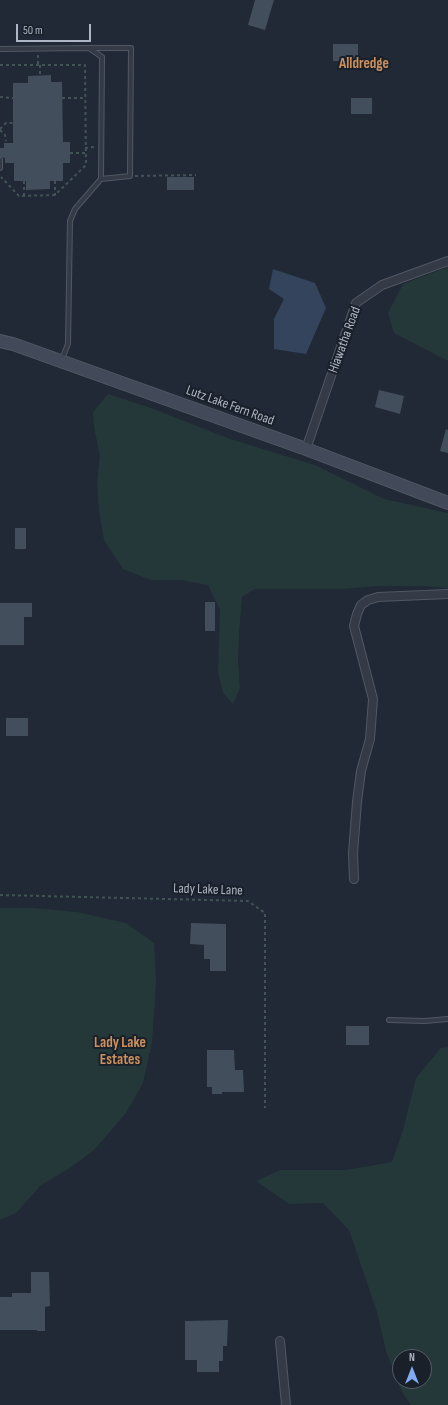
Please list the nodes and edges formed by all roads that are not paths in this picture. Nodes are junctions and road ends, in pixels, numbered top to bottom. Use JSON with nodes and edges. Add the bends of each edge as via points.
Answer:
{"nodes":[{"id":1,"x":89,"y":48,"type":"junction"},
{"id":2,"x":0,"y":49,"type":"edge"},
{"id":3,"x":0,"y":160,"type":"edge"},
{"id":4,"x":0,"y":168,"type":"edge"},
{"id":5,"x":101,"y":179,"type":"junction"},
{"id":6,"x":448,"y":261,"type":"edge"},
{"id":7,"x":0,"y":341,"type":"edge"},
{"id":8,"x":61,"y":361,"type":"junction"},
{"id":9,"x":306,"y":450,"type":"junction"},
{"id":10,"x":448,"y":503,"type":"edge"},
{"id":11,"x":448,"y":594,"type":"edge"},
{"id":12,"x":354,"y":879,"type":"dead end"},
{"id":13,"x":448,"y":1019,"type":"edge"},
{"id":14,"x":389,"y":1020,"type":"dead end"},
{"id":15,"x":280,"y":1340,"type":"dead end"},
{"id":16,"x":286,"y":1405,"type":"edge"}],
"edges":[{"from":1,"to":2,"type":"lane"},
{"from":1,"to":5,"type":"lane","via":[[102,57]]},
{"from":1,"to":5,"type":"lane","via":[[131,48],[130,176]]},
{"from":3,"to":4,"type":"lane"},
{"from":5,"to":8,"type":"lane","via":[[75,209],[70,221],[68,344]]},
{"from":6,"to":9,"type":"street","name":"Hiawatha Road","via":[[382,285],[356,303]]},
{"from":7,"to":8,"type":"main road","name":"Lutz Lake Fern Road"},
{"from":8,"to":9,"type":"main road","name":"Lutz Lake Fern Road"},
{"from":9,"to":10,"type":"main road","name":"Lutz Lake Fern Road"},
{"from":11,"to":12,"type":"street","via":[[378,597],[361,605],[357,614],[354,626],[373,699],[370,740],[361,771],[357,802],[353,853]]},
{"from":13,"to":14,"type":"lane"},
{"from":15,"to":16,"type":"street"}]}
